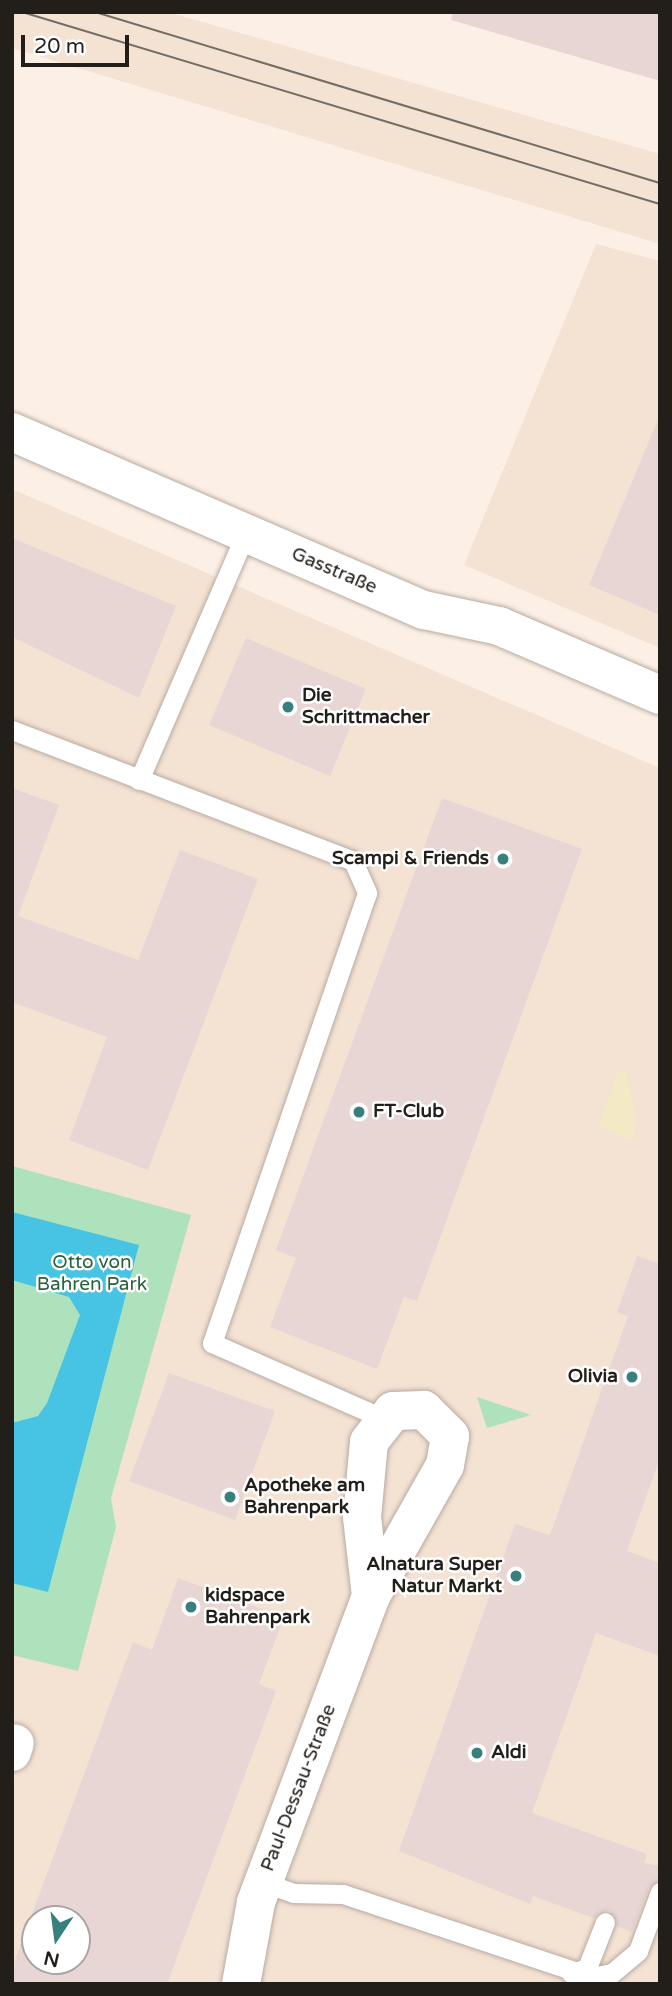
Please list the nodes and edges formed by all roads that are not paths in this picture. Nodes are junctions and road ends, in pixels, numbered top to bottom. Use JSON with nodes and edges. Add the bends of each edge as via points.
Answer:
{"nodes":[{"id":1,"x":12,"y":432,"type":"edge"},
{"id":2,"x":246,"y":533,"type":"junction"},
{"id":3,"x":660,"y":695,"type":"edge"},
{"id":4,"x":12,"y":730,"type":"edge"},
{"id":5,"x":139,"y":780,"type":"junction"},
{"id":6,"x":382,"y":1418,"type":"junction"},
{"id":7,"x":371,"y":1597,"type":"junction"},
{"id":8,"x":263,"y":1882,"type":"junction"},
{"id":9,"x":660,"y":1892,"type":"edge"},
{"id":10,"x":605,"y":1922,"type":"dead end"},
{"id":11,"x":570,"y":1973,"type":"junction"},
{"id":12,"x":241,"y":1984,"type":"edge"}],
"edges":[{"from":1,"to":2,"type":"street","name":"Gasstraße"},
{"from":2,"to":3,"type":"street","name":"Gasstraße","via":[[424,610],[499,626]]},
{"from":2,"to":5,"type":"lane"},
{"from":4,"to":5,"type":"lane"},
{"from":5,"to":6,"type":"lane","via":[[353,861],[367,893],[212,1343]]},
{"from":6,"to":7,"type":"street","name":"Paul-Dessau-Straße","via":[[369,1442],[362,1517]]},
{"from":6,"to":7,"type":"street","name":"Paul-Dessau-Straße","via":[[424,1410],[444,1423],[450,1449]]},
{"from":7,"to":8,"type":"street","name":"Paul-Dessau-Straße"},
{"from":8,"to":11,"type":"lane","via":[[293,1893],[343,1894]]},
{"from":8,"to":12,"type":"street","name":"Paul-Dessau-Straße"},
{"from":9,"to":11,"type":"lane","via":[[638,1951],[626,1965],[592,1977]]},
{"from":10,"to":11,"type":"lane","via":[[587,1968]]}]}
